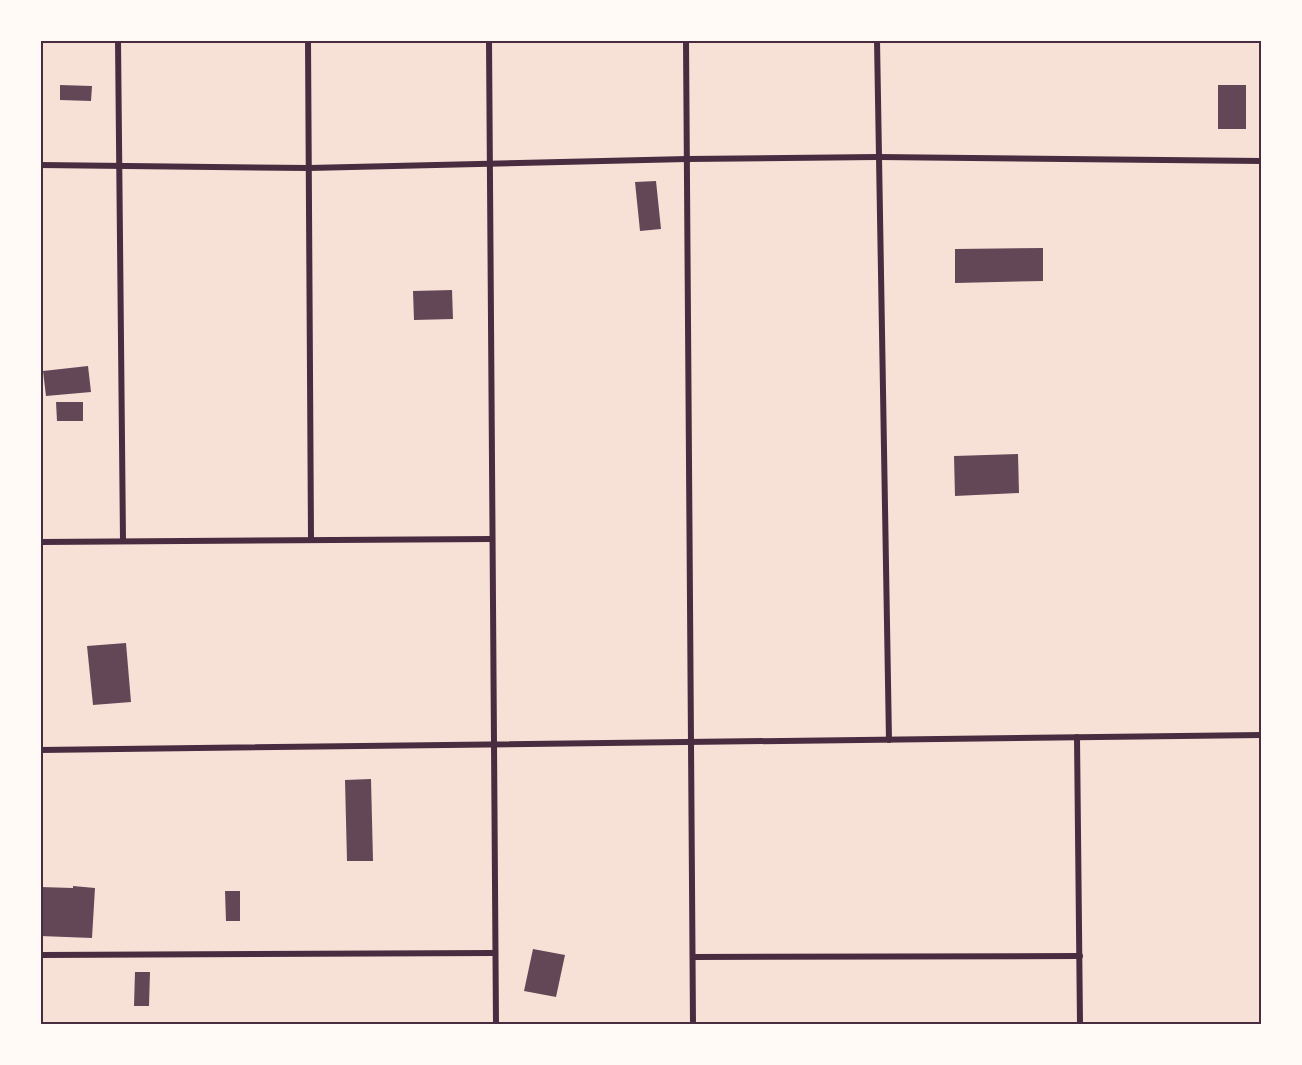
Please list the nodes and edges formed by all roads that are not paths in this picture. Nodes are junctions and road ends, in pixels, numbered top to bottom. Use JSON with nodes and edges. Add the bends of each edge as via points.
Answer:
{"nodes":[{"id":1,"x":118,"y":40,"type":"edge"},
{"id":2,"x":308,"y":40,"type":"edge"},
{"id":3,"x":489,"y":40,"type":"edge"},
{"id":4,"x":686,"y":40,"type":"edge"},
{"id":5,"x":877,"y":40,"type":"edge"},
{"id":6,"x":878,"y":157,"type":"junction"},
{"id":7,"x":687,"y":159,"type":"junction"},
{"id":8,"x":1262,"y":161,"type":"edge"},
{"id":9,"x":490,"y":164,"type":"junction"},
{"id":10,"x":40,"y":165,"type":"edge"},
{"id":11,"x":119,"y":166,"type":"junction"},
{"id":12,"x":309,"y":168,"type":"junction"},
{"id":13,"x":492,"y":539,"type":"junction"},
{"id":14,"x":311,"y":540,"type":"junction"},
{"id":15,"x":40,"y":542,"type":"edge"},
{"id":16,"x":123,"y":542,"type":"junction"},
{"id":17,"x":1262,"y":735,"type":"edge"},
{"id":18,"x":1077,"y":737,"type":"junction"},
{"id":19,"x":889,"y":740,"type":"junction"},
{"id":20,"x":691,"y":742,"type":"junction"},
{"id":21,"x":494,"y":744,"type":"junction"},
{"id":22,"x":40,"y":750,"type":"edge"},
{"id":23,"x":495,"y":953,"type":"junction"},
{"id":24,"x":40,"y":955,"type":"edge"},
{"id":25,"x":1080,"y":956,"type":"junction"},
{"id":26,"x":693,"y":957,"type":"junction"},
{"id":27,"x":496,"y":1024,"type":"edge"},
{"id":28,"x":693,"y":1024,"type":"edge"},
{"id":29,"x":1080,"y":1024,"type":"edge"}],
"edges":[{"from":1,"to":11,"type":"street"},
{"from":2,"to":12,"type":"street"},
{"from":3,"to":9,"type":"street"},
{"from":4,"to":7,"type":"street"},
{"from":5,"to":6,"type":"street"},
{"from":6,"to":7,"type":"street"},
{"from":6,"to":8,"type":"street"},
{"from":6,"to":19,"type":"street"},
{"from":7,"to":9,"type":"street"},
{"from":7,"to":20,"type":"street"},
{"from":9,"to":12,"type":"street"},
{"from":9,"to":13,"type":"street"},
{"from":10,"to":11,"type":"street"},
{"from":11,"to":12,"type":"street"},
{"from":11,"to":16,"type":"street"},
{"from":12,"to":14,"type":"street"},
{"from":13,"to":14,"type":"street"},
{"from":13,"to":21,"type":"street"},
{"from":14,"to":16,"type":"street"},
{"from":15,"to":16,"type":"street"},
{"from":17,"to":18,"type":"street"},
{"from":18,"to":19,"type":"street"},
{"from":18,"to":25,"type":"street"},
{"from":19,"to":20,"type":"street"},
{"from":20,"to":21,"type":"street"},
{"from":20,"to":26,"type":"street"},
{"from":21,"to":22,"type":"street"},
{"from":21,"to":23,"type":"street"},
{"from":23,"to":24,"type":"street"},
{"from":23,"to":27,"type":"street"},
{"from":25,"to":26,"type":"street"},
{"from":25,"to":29,"type":"street"},
{"from":26,"to":28,"type":"street"}]}
